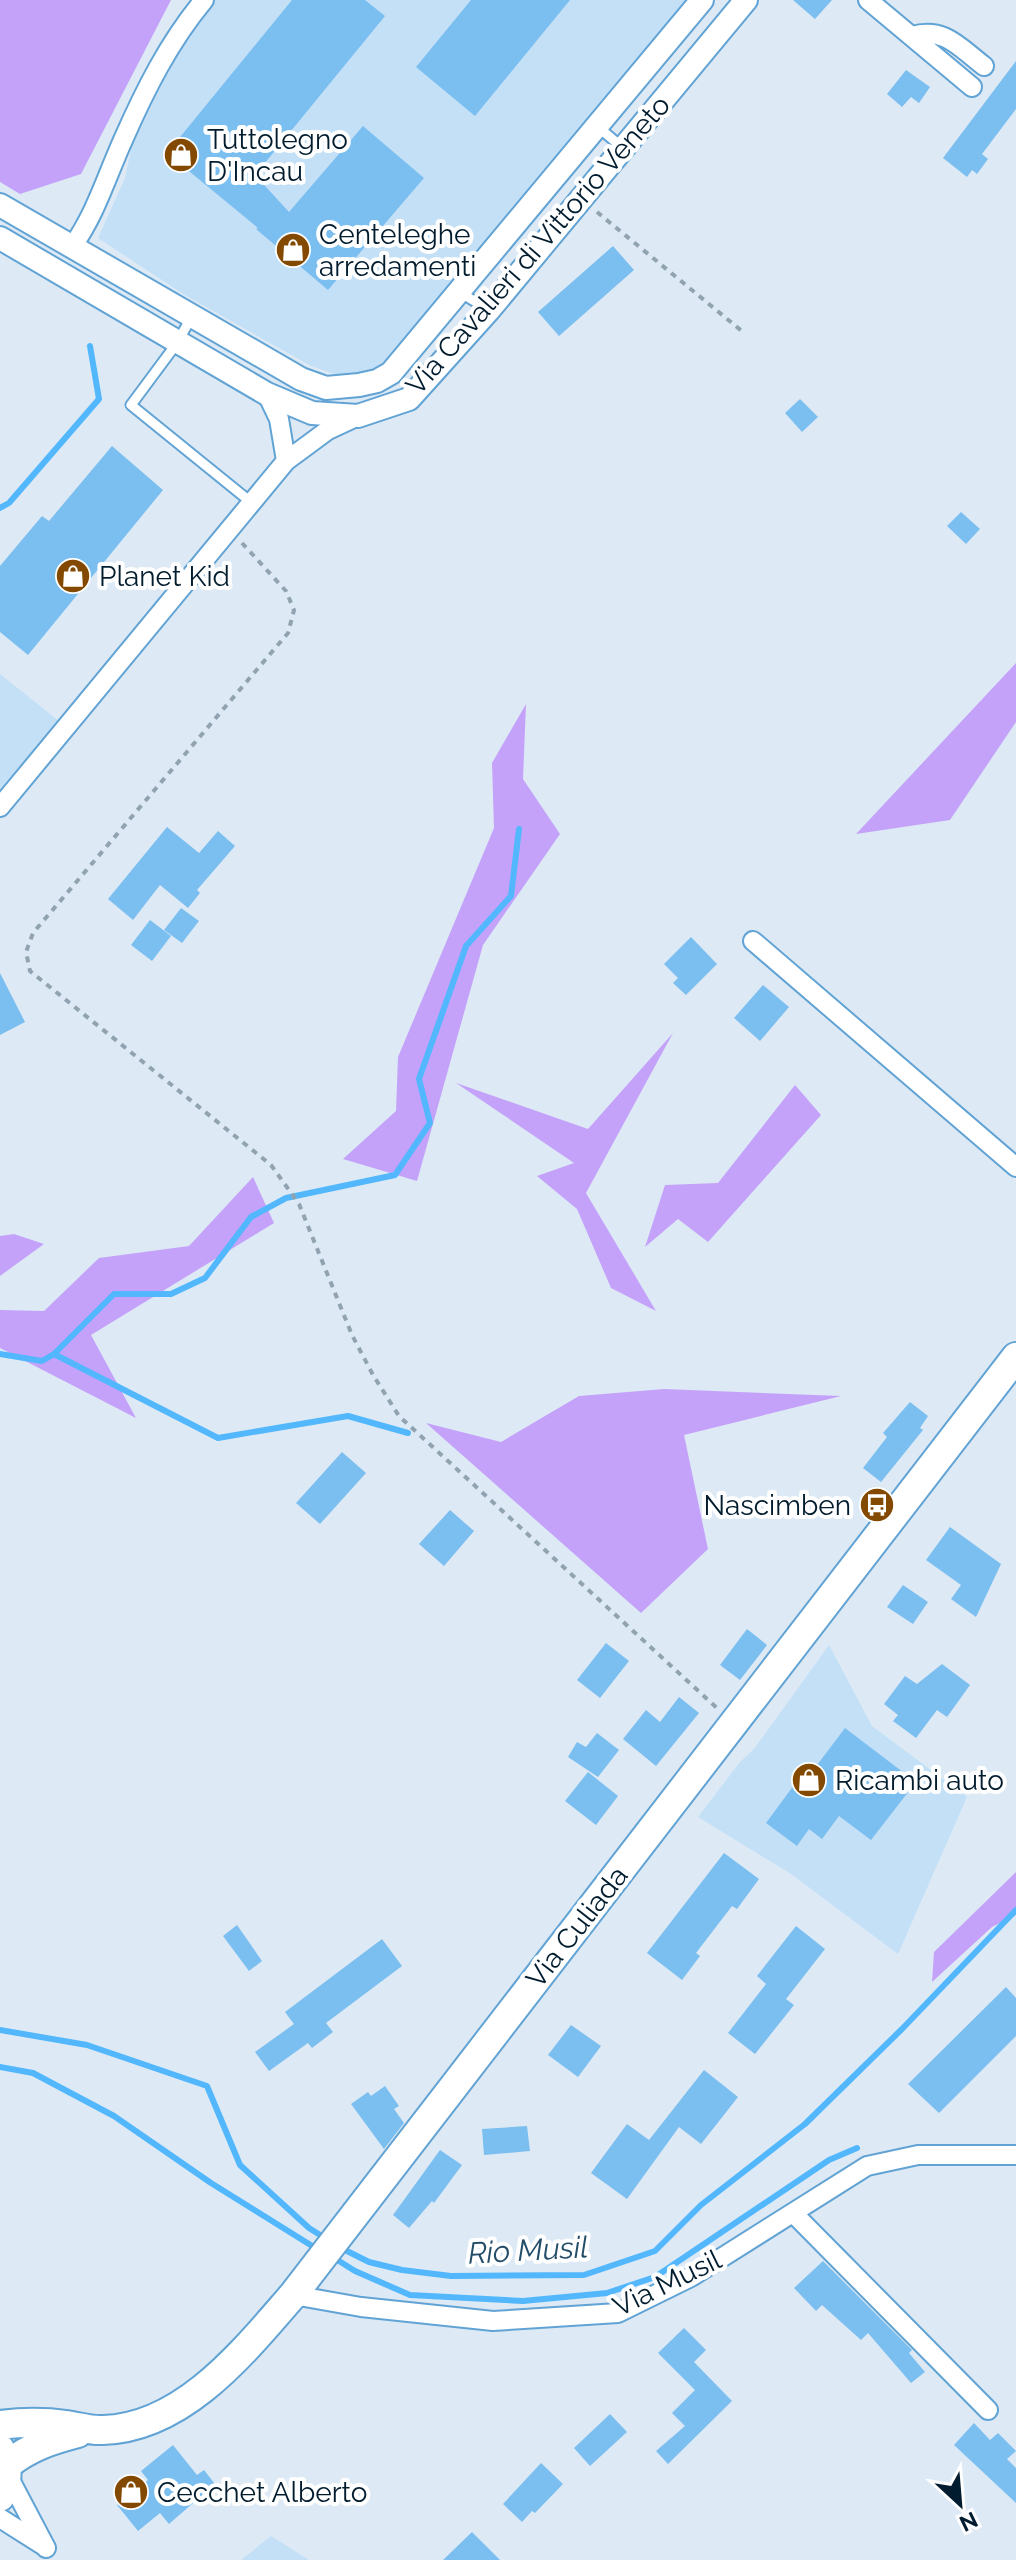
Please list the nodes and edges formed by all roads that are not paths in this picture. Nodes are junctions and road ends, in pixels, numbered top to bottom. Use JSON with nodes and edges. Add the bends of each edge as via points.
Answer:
{"nodes":[{"id":1,"x":204,"y":0,"type":"edge"},
{"id":2,"x":702,"y":0,"type":"edge"},
{"id":3,"x":746,"y":0,"type":"edge"},
{"id":4,"x":868,"y":0,"type":"edge"},
{"id":5,"x":912,"y":36,"type":"junction"},
{"id":6,"x":984,"y":66,"type":"dead end"},
{"id":7,"x":972,"y":87,"type":"dead end"},
{"id":8,"x":596,"y":126,"type":"junction"},
{"id":9,"x":623,"y":148,"type":"junction"},
{"id":10,"x":0,"y":205,"type":"edge"},
{"id":11,"x":0,"y":238,"type":"edge"},
{"id":12,"x":64,"y":242,"type":"junction"},
{"id":13,"x":42,"y":262,"type":"junction"},
{"id":14,"x":459,"y":292,"type":"junction"},
{"id":15,"x":489,"y":310,"type":"junction"},
{"id":16,"x":192,"y":316,"type":"junction"},
{"id":17,"x":177,"y":343,"type":"junction"},
{"id":18,"x":267,"y":394,"type":"junction"},
{"id":19,"x":358,"y":416,"type":"junction"},
{"id":20,"x":286,"y":461,"type":"junction"},
{"id":21,"x":252,"y":503,"type":"junction"},
{"id":22,"x":0,"y":807,"type":"edge"},
{"id":23,"x":753,"y":941,"type":"dead end"},
{"id":24,"x":1016,"y":1167,"type":"edge"},
{"id":25,"x":1016,"y":1357,"type":"edge"},
{"id":26,"x":1016,"y":2155,"type":"edge"},
{"id":27,"x":793,"y":2213,"type":"junction"},
{"id":28,"x":301,"y":2285,"type":"junction"},
{"id":29,"x":988,"y":2410,"type":"dead end"},
{"id":30,"x":0,"y":2425,"type":"edge"},
{"id":31,"x":89,"y":2430,"type":"junction"},
{"id":32,"x":4,"y":2471,"type":"edge"},
{"id":33,"x":0,"y":2518,"type":"edge"}],
"edges":[{"from":1,"to":12,"type":"street","via":[[149,83],[91,219]]},
{"from":2,"to":8,"type":"street","name":"Via Cavalieri di Vittorio Veneto"},
{"from":3,"to":9,"type":"street","name":"Via Cavalieri di Vittorio Veneto"},
{"from":4,"to":5,"type":"street"},
{"from":5,"to":6,"type":"street","via":[[942,34]]},
{"from":5,"to":7,"type":"street"},
{"from":8,"to":9,"type":"lane"},
{"from":8,"to":14,"type":"street","name":"Via Cavalieri di Vittorio Veneto"},
{"from":9,"to":15,"type":"street","name":"Via Cavalieri di Vittorio Veneto"},
{"from":10,"to":12,"type":"street","name":"Via Cavalieri di Vittorio Veneto"},
{"from":11,"to":13,"type":"street","name":"Via Cavalieri di Vittorio Veneto"},
{"from":12,"to":13,"type":"lane"},
{"from":12,"to":16,"type":"street","name":"Via Cavalieri di Vittorio Veneto"},
{"from":13,"to":17,"type":"street","name":"Via Cavalieri di Vittorio Veneto"},
{"from":14,"to":15,"type":"lane"},
{"from":14,"to":16,"type":"street","name":"Via Cavalieri di Vittorio Veneto","via":[[391,373],[377,381],[326,388]]},
{"from":15,"to":19,"type":"street","name":"Via Cavalieri di Vittorio Veneto","via":[[409,399]]},
{"from":16,"to":17,"type":"lane"},
{"from":17,"to":18,"type":"street","name":"Via Cavalieri di Vittorio Veneto"},
{"from":17,"to":21,"type":"lane","via":[[131,405]]},
{"from":18,"to":19,"type":"street","name":"Via Cavalieri di Vittorio Veneto","via":[[312,413]]},
{"from":18,"to":20,"type":"street","via":[[279,419]]},
{"from":19,"to":20,"type":"street","via":[[328,430]]},
{"from":20,"to":21,"type":"street"},
{"from":21,"to":22,"type":"street"},
{"from":23,"to":24,"type":"street"},
{"from":25,"to":28,"type":"main road","name":"Via Culiada"},
{"from":26,"to":27,"type":"street","name":"Via Musil","via":[[918,2155],[867,2166]]},
{"from":27,"to":28,"type":"street","name":"Via Musil","via":[[691,2277],[618,2313],[493,2321],[361,2307]]},
{"from":27,"to":29,"type":"street"},
{"from":28,"to":31,"type":"main road","name":"Via Culiada","via":[[226,2368],[192,2396],[142,2422]]},
{"from":30,"to":31,"type":"main road","name":"Via Culiada","via":[[52,2423]]},
{"from":31,"to":32,"type":"main road","name":"Via Culiada","via":[[25,2450]]},
{"from":32,"to":33,"type":"street","via":[[46,2548]]}]}
